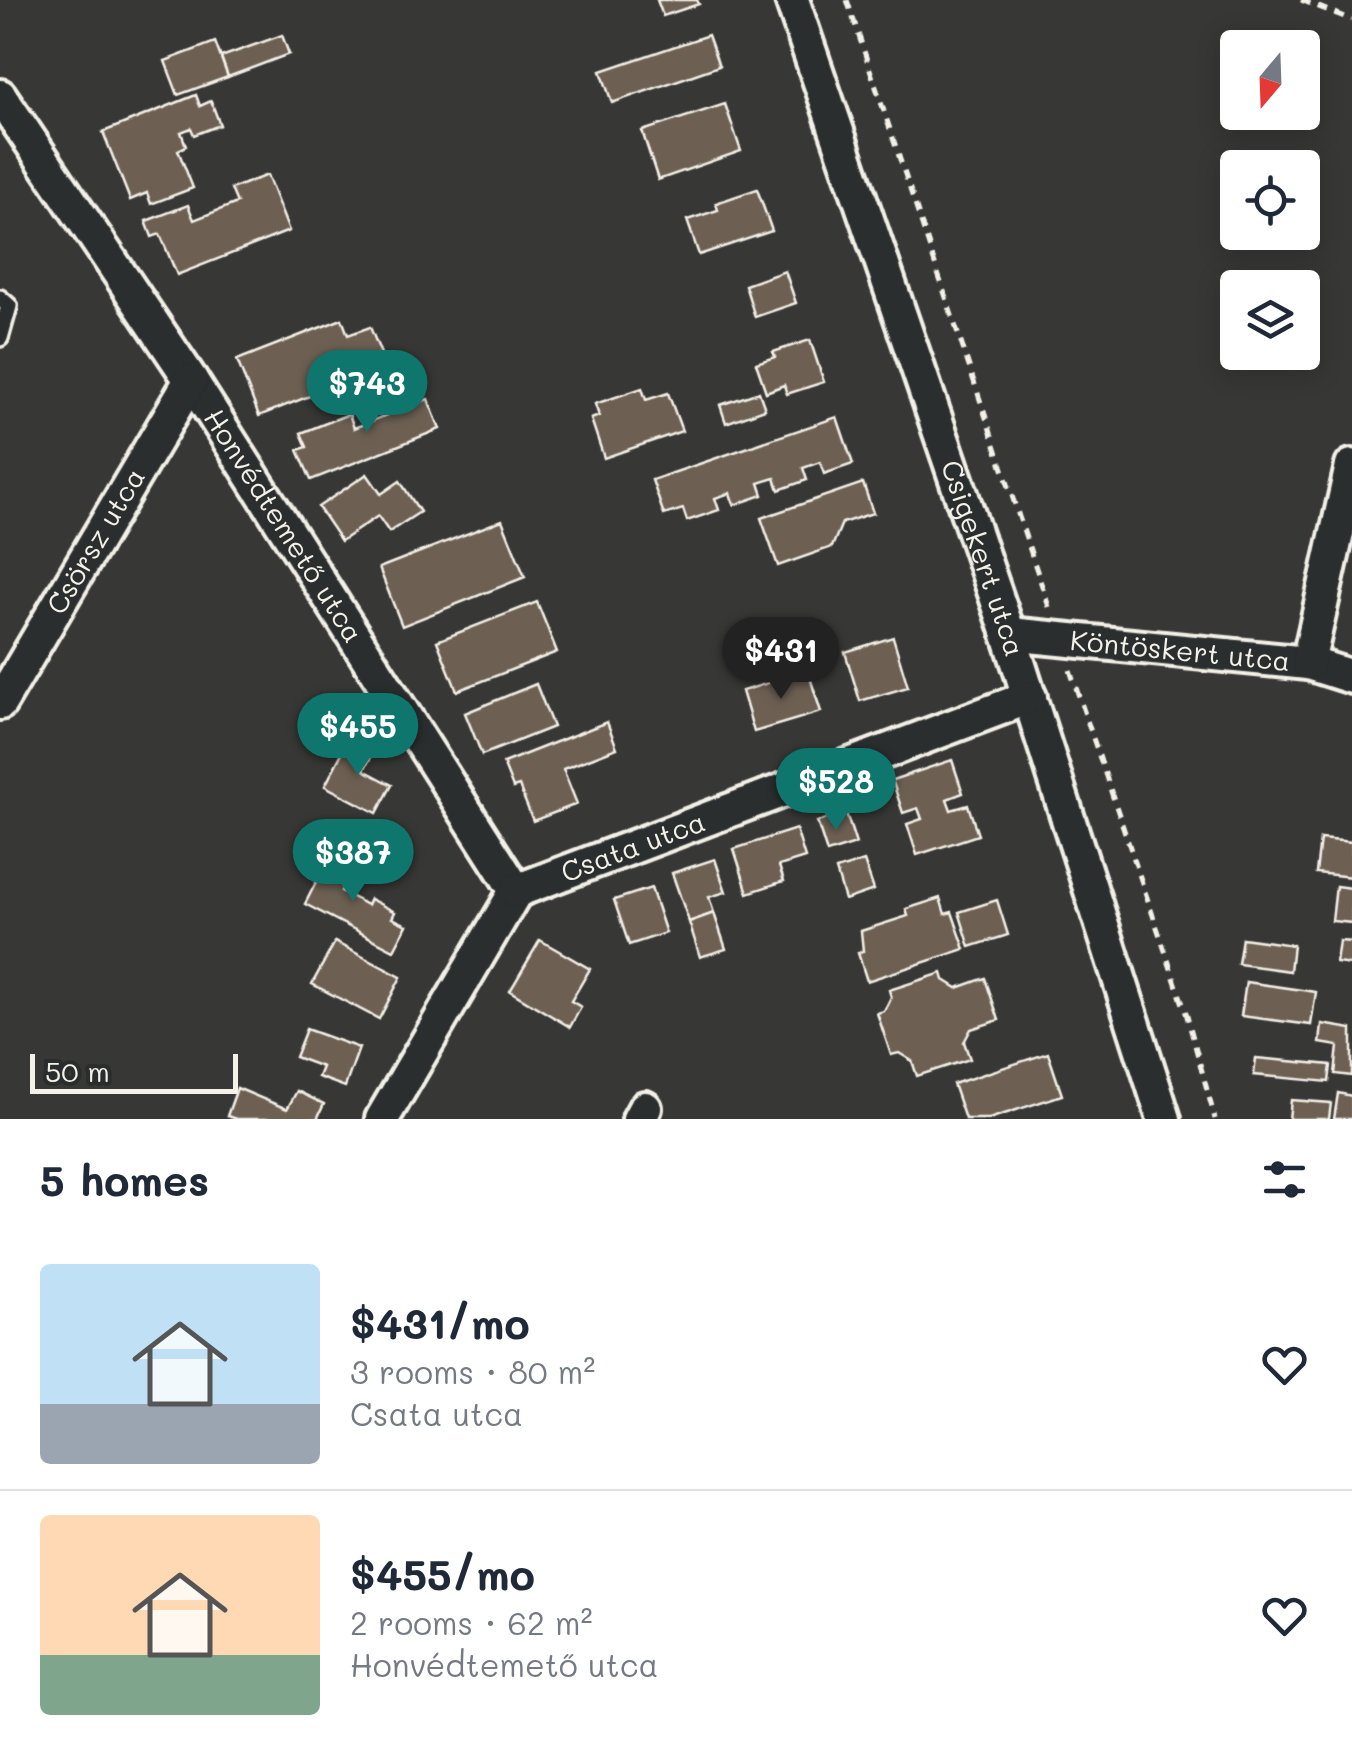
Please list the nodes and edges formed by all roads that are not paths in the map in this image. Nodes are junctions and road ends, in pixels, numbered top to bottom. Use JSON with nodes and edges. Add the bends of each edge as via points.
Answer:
{"nodes":[{"id":1,"x":792,"y":0,"type":"edge"},
{"id":2,"x":0,"y":96,"type":"edge"},
{"id":3,"x":0,"y":298,"type":"edge"},
{"id":4,"x":0,"y":338,"type":"edge"},
{"id":5,"x":191,"y":380,"type":"junction"},
{"id":6,"x":1352,"y":466,"type":"edge"},
{"id":7,"x":1009,"y":634,"type":"junction"},
{"id":8,"x":1308,"y":664,"type":"junction"},
{"id":9,"x":1352,"y":677,"type":"edge"},
{"id":10,"x":1030,"y":697,"type":"junction"},
{"id":11,"x":0,"y":703,"type":"edge"},
{"id":12,"x":516,"y":891,"type":"junction"},
{"id":13,"x":382,"y":1119,"type":"edge"},
{"id":14,"x":1164,"y":1119,"type":"edge"}],
"edges":[{"from":1,"to":7,"type":"street","name":"Csigekert utca"},
{"from":2,"to":5,"type":"street","name":"Honvédtemető utca"},
{"from":3,"to":4,"type":"lane","via":[[9,306]]},
{"from":5,"to":11,"type":"street","name":"Csörsz utca"},
{"from":5,"to":12,"type":"street","name":"Honvédtemető utca"},
{"from":6,"to":8,"type":"street"},
{"from":7,"to":8,"type":"street","name":"Köntöskert utca"},
{"from":7,"to":10,"type":"street","name":"Csigekert utca"},
{"from":8,"to":9,"type":"street","name":"Köntöskert utca"},
{"from":10,"to":12,"type":"street","name":"Csata utca"},
{"from":10,"to":14,"type":"street","name":"Csigekert utca"},
{"from":12,"to":13,"type":"street"}]}
